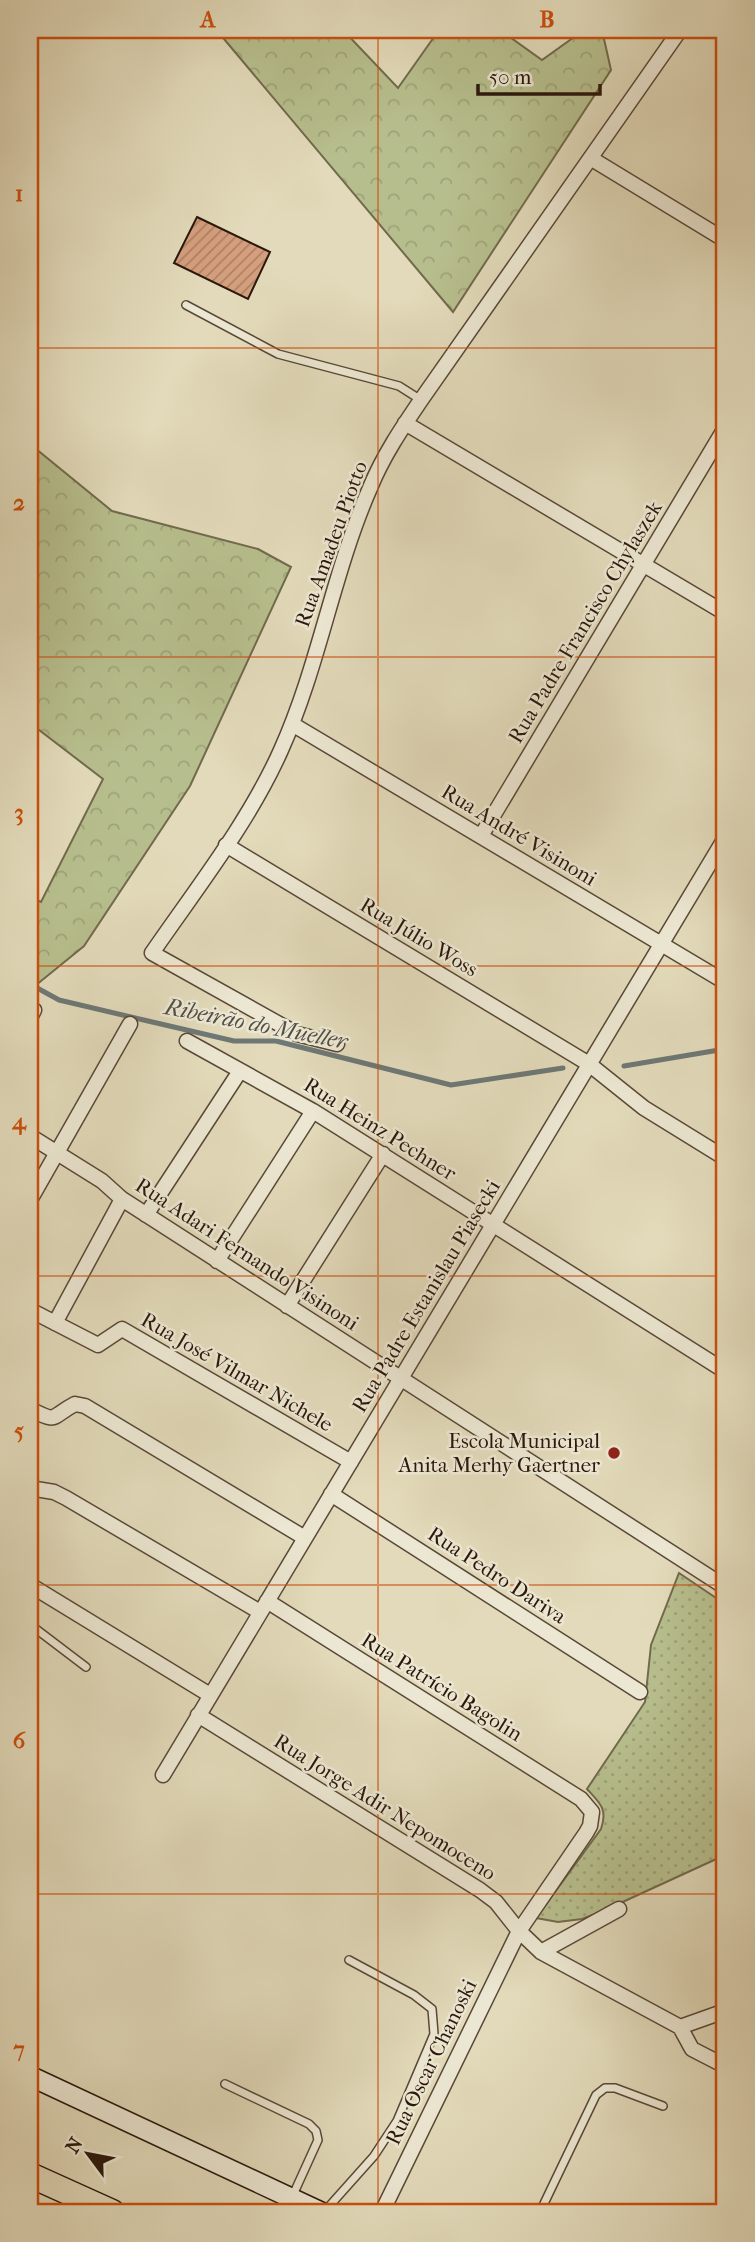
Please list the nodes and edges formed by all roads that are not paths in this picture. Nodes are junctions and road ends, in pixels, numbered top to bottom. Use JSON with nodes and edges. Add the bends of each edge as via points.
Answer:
{"nodes":[{"id":1,"x":680,"y":30,"type":"edge"},
{"id":2,"x":592,"y":159,"type":"junction"},
{"id":3,"x":725,"y":240,"type":"edge"},
{"id":4,"x":186,"y":305,"type":"dead end"},
{"id":5,"x":421,"y":400,"type":"junction"},
{"id":6,"x":405,"y":423,"type":"junction"},
{"id":7,"x":725,"y":428,"type":"edge"},
{"id":8,"x":644,"y":564,"type":"junction"},
{"id":9,"x":725,"y":613,"type":"edge"},
{"id":10,"x":292,"y":723,"type":"junction"},
{"id":11,"x":481,"y":836,"type":"junction"},
{"id":12,"x":725,"y":838,"type":"edge"},
{"id":13,"x":226,"y":845,"type":"junction"},
{"id":14,"x":662,"y":944,"type":"junction"},
{"id":15,"x":725,"y":982,"type":"edge"},
{"id":16,"x":130,"y":1024,"type":"dead end"},
{"id":17,"x":187,"y":1041,"type":"dead end"},
{"id":18,"x":337,"y":1044,"type":"dead end"},
{"id":19,"x":589,"y":1064,"type":"junction"},
{"id":20,"x":240,"y":1071,"type":"junction"},
{"id":21,"x":313,"y":1111,"type":"junction"},
{"id":22,"x":30,"y":1136,"type":"edge"},
{"id":23,"x":58,"y":1153,"type":"junction"},
{"id":24,"x":383,"y":1154,"type":"junction"},
{"id":25,"x":725,"y":1157,"type":"edge"},
{"id":26,"x":122,"y":1199,"type":"junction"},
{"id":27,"x":30,"y":1200,"type":"edge"},
{"id":28,"x":146,"y":1215,"type":"junction"},
{"id":29,"x":493,"y":1224,"type":"junction"},
{"id":30,"x":217,"y":1261,"type":"junction"},
{"id":31,"x":287,"y":1306,"type":"junction"},
{"id":32,"x":30,"y":1310,"type":"edge"},
{"id":33,"x":55,"y":1323,"type":"junction"},
{"id":34,"x":725,"y":1371,"type":"edge"},
{"id":35,"x":400,"y":1380,"type":"junction"},
{"id":36,"x":30,"y":1409,"type":"edge"},
{"id":37,"x":351,"y":1462,"type":"junction"},
{"id":38,"x":30,"y":1488,"type":"edge"},
{"id":39,"x":331,"y":1494,"type":"junction"},
{"id":40,"x":305,"y":1538,"type":"junction"},
{"id":41,"x":30,"y":1585,"type":"edge"},
{"id":42,"x":725,"y":1587,"type":"edge"},
{"id":43,"x":264,"y":1606,"type":"junction"},
{"id":44,"x":30,"y":1629,"type":"edge"},
{"id":45,"x":86,"y":1667,"type":"dead end"},
{"id":46,"x":640,"y":1692,"type":"dead end"},
{"id":47,"x":210,"y":1695,"type":"junction"},
{"id":48,"x":198,"y":1715,"type":"junction"},
{"id":49,"x":163,"y":1775,"type":"dead end"},
{"id":50,"x":592,"y":1812,"type":"joint"},
{"id":51,"x":619,"y":1909,"type":"dead end"},
{"id":52,"x":519,"y":1931,"type":"junction"},
{"id":53,"x":541,"y":1952,"type":"junction"},
{"id":54,"x":349,"y":1960,"type":"dead end"},
{"id":55,"x":725,"y":2011,"type":"edge"},
{"id":56,"x":680,"y":2027,"type":"junction"},
{"id":57,"x":725,"y":2066,"type":"edge"},
{"id":58,"x":30,"y":2077,"type":"edge"},
{"id":59,"x":225,"y":2084,"type":"dead end"},
{"id":60,"x":663,"y":2106,"type":"dead end"},
{"id":61,"x":30,"y":2175,"type":"edge"},
{"id":62,"x":291,"y":2199,"type":"junction"},
{"id":63,"x":112,"y":2212,"type":"edge"},
{"id":64,"x":322,"y":2212,"type":"edge"},
{"id":65,"x":382,"y":2212,"type":"edge"},
{"id":66,"x":540,"y":2212,"type":"edge"}],
"edges":[{"from":1,"to":2,"type":"street","name":"Rua Amadeu Piotto"},
{"from":2,"to":3,"type":"street"},
{"from":2,"to":5,"type":"street","name":"Rua Amadeu Piotto"},
{"from":4,"to":5,"type":"lane","via":[[278,354],[399,386]]},
{"from":5,"to":6,"type":"street","name":"Rua Amadeu Piotto"},
{"from":6,"to":8,"type":"street"},
{"from":6,"to":10,"type":"street","name":"Rua Amadeu Piotto","via":[[369,491]]},
{"from":7,"to":8,"type":"street","name":"Rua Padre Francisco Chylaszek"},
{"from":8,"to":9,"type":"street"},
{"from":8,"to":11,"type":"street","name":"Rua Padre Francisco Chylaszek"},
{"from":10,"to":11,"type":"street","name":"Rua André Visinoni"},
{"from":10,"to":13,"type":"street","name":"Rua Amadeu Piotto","via":[[270,772]]},
{"from":11,"to":14,"type":"street","name":"Rua André Visinoni"},
{"from":12,"to":14,"type":"street","name":"Rua Padre Estanislau Piasecki"},
{"from":13,"to":18,"type":"street","name":"Rua Amadeu Piotto","via":[[152,953],[297,1034]]},
{"from":13,"to":19,"type":"street","name":"Rua Júlio Woss"},
{"from":14,"to":15,"type":"street","name":"Rua André Visinoni"},
{"from":14,"to":19,"type":"street","name":"Rua Padre Estanislau Piasecki"},
{"from":16,"to":23,"type":"street"},
{"from":17,"to":20,"type":"street","name":"Rua Heinz Pechner"},
{"from":19,"to":25,"type":"street","name":"Rua Júlio Woss","via":[[644,1108]]},
{"from":19,"to":29,"type":"street","name":"Rua Padre Estanislau Piasecki"},
{"from":20,"to":21,"type":"street","name":"Rua Heinz Pechner"},
{"from":20,"to":28,"type":"street"},
{"from":21,"to":24,"type":"street","name":"Rua Heinz Pechner"},
{"from":21,"to":30,"type":"street"},
{"from":22,"to":23,"type":"street","name":"Rua Adari Fernando Visinoni"},
{"from":23,"to":26,"type":"street","name":"Rua Adari Fernando Visinoni"},
{"from":23,"to":27,"type":"street"},
{"from":24,"to":29,"type":"street","name":"Rua Heinz Pechner"},
{"from":24,"to":31,"type":"street"},
{"from":26,"to":28,"type":"street","name":"Rua Adari Fernando Visinoni"},
{"from":26,"to":33,"type":"street"},
{"from":28,"to":30,"type":"street","name":"Rua Adari Fernando Visinoni"},
{"from":29,"to":34,"type":"street","name":"Rua Heinz Pechner"},
{"from":29,"to":35,"type":"street","name":"Rua Padre Estanislau Piasecki"},
{"from":30,"to":31,"type":"street","name":"Rua Adari Fernando Visinoni"},
{"from":31,"to":35,"type":"street","name":"Rua Adari Fernando Visinoni"},
{"from":32,"to":33,"type":"street","name":"Rua José Vilmar Nichele"},
{"from":33,"to":37,"type":"street","name":"Rua José Vilmar Nichele","via":[[99,1345],[122,1329]]},
{"from":35,"to":37,"type":"street","name":"Rua Padre Estanislau Piasecki"},
{"from":35,"to":42,"type":"street","name":"Rua Adari Fernando Visinoni"},
{"from":36,"to":40,"type":"street","via":[[51,1419],[75,1404],[85,1406]]},
{"from":37,"to":39,"type":"street","name":"Rua Padre Estanislau Piasecki"},
{"from":38,"to":43,"type":"street","name":"Rua Patrício Bagolin","via":[[66,1498]]},
{"from":39,"to":40,"type":"street","name":"Rua Padre Estanislau Piasecki"},
{"from":39,"to":46,"type":"street","name":"Rua Pedro Dariva"},
{"from":40,"to":43,"type":"street","name":"Rua Padre Estanislau Piasecki"},
{"from":41,"to":47,"type":"street"},
{"from":43,"to":47,"type":"street","name":"Rua Padre Estanislau Piasecki"},
{"from":43,"to":50,"type":"street","name":"Rua Patrício Bagolin","via":[[581,1800]]},
{"from":44,"to":45,"type":"lane"},
{"from":47,"to":48,"type":"street","name":"Rua Padre Estanislau Piasecki"},
{"from":48,"to":49,"type":"street","name":"Rua Padre Estanislau Piasecki"},
{"from":48,"to":52,"type":"street","name":"Rua Jorge Adir Nepomoceno","via":[[480,1890]]},
{"from":50,"to":52,"type":"street","name":"Rua Oscar Chanoski","via":[[586,1833]]},
{"from":51,"to":53,"type":"street"},
{"from":52,"to":53,"type":"street","name":"Rua Jorge Adir Nepomoceno"},
{"from":52,"to":65,"type":"street","name":"Rua Oscar Chanoski"},
{"from":53,"to":56,"type":"street","name":"Rua Jorge Adir Nepomoceno"},
{"from":54,"to":64,"type":"lane","via":[[432,2009],[434,2034],[397,2121],[374,2155]]},
{"from":55,"to":56,"type":"street"},
{"from":56,"to":57,"type":"street","via":[[692,2049]]},
{"from":58,"to":62,"type":"main road"},
{"from":59,"to":62,"type":"lane","via":[[316,2131],[318,2140]]},
{"from":60,"to":66,"type":"lane","via":[[615,2088],[596,2095]]},
{"from":61,"to":63,"type":"highway"},
{"from":62,"to":64,"type":"main road"}]}
